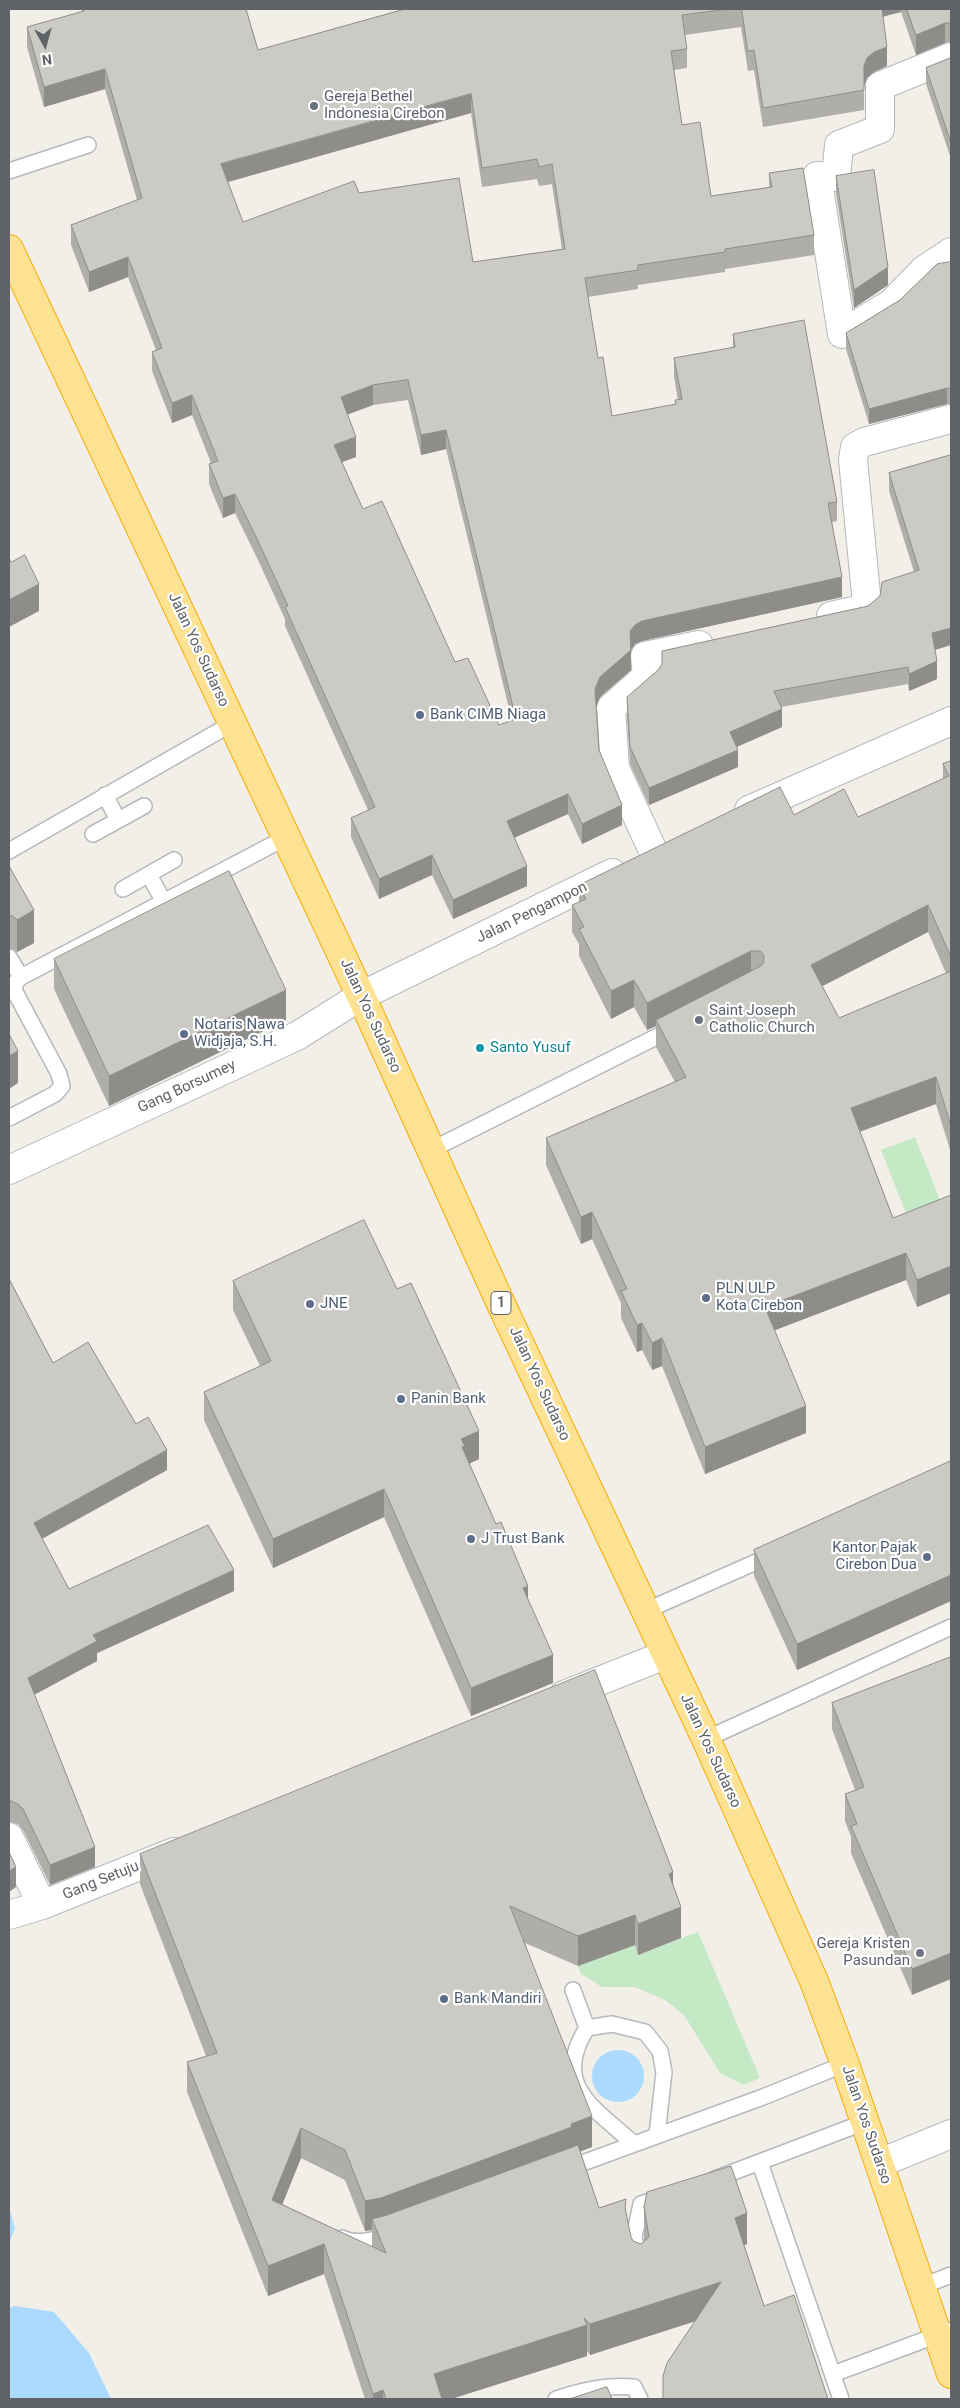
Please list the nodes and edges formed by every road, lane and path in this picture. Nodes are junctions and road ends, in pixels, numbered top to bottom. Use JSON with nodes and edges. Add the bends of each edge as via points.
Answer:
{"nodes":[{"id":1,"x":951,"y":57,"type":"edge"},
{"id":2,"x":88,"y":145,"type":"dead end"},
{"id":3,"x":9,"y":171,"type":"edge"},
{"id":4,"x":9,"y":249,"type":"edge"},
{"id":5,"x":951,"y":252,"type":"edge"},
{"id":6,"x":951,"y":419,"type":"edge"},
{"id":7,"x":810,"y":621,"type":"edge"},
{"id":8,"x":723,"y":640,"type":"edge"},
{"id":9,"x":951,"y":721,"type":"edge"},
{"id":10,"x":233,"y":723,"type":"junction"},
{"id":11,"x":105,"y":796,"type":"junction"},
{"id":12,"x":144,"y":806,"type":"dead end"},
{"id":13,"x":118,"y":820,"type":"junction"},
{"id":14,"x":726,"y":821,"type":"edge"},
{"id":15,"x":93,"y":834,"type":"dead end"},
{"id":16,"x":286,"y":838,"type":"junction"},
{"id":17,"x":9,"y":851,"type":"edge"},
{"id":18,"x":174,"y":860,"type":"dead end"},
{"id":19,"x":149,"y":875,"type":"junction"},
{"id":20,"x":123,"y":889,"type":"dead end"},
{"id":21,"x":164,"y":902,"type":"junction"},
{"id":22,"x":9,"y":957,"type":"edge"},
{"id":23,"x":21,"y":977,"type":"junction"},
{"id":24,"x":361,"y":996,"type":"junction"},
{"id":25,"x":685,"y":1022,"type":"edge"},
{"id":26,"x":9,"y":1118,"type":"edge"},
{"id":27,"x":431,"y":1150,"type":"junction"},
{"id":28,"x":9,"y":1170,"type":"edge"},
{"id":29,"x":789,"y":1547,"type":"edge"},
{"id":30,"x":645,"y":1611,"type":"junction"},
{"id":31,"x":951,"y":1627,"type":"edge"},
{"id":32,"x":665,"y":1655,"type":"junction"},
{"id":33,"x":539,"y":1705,"type":"edge"},
{"id":34,"x":706,"y":1739,"type":"junction"},
{"id":35,"x":198,"y":1842,"type":"edge"},
{"id":36,"x":11,"y":1845,"type":"edge"},
{"id":37,"x":42,"y":1905,"type":"junction"},
{"id":38,"x":9,"y":1915,"type":"edge"},
{"id":39,"x":573,"y":1990,"type":"dead end"},
{"id":40,"x":587,"y":2028,"type":"junction"},
{"id":41,"x":845,"y":2064,"type":"junction"},
{"id":42,"x":865,"y":2122,"type":"junction"},
{"id":43,"x":951,"y":2134,"type":"edge"},
{"id":44,"x":657,"y":2136,"type":"junction"},
{"id":45,"x":634,"y":2144,"type":"junction"},
{"id":46,"x":760,"y":2163,"type":"junction"},
{"id":47,"x":880,"y":2163,"type":"junction"},
{"id":48,"x":556,"y":2173,"type":"edge"},
{"id":49,"x":696,"y":2185,"type":"edge"},
{"id":50,"x":678,"y":2192,"type":"edge"},
{"id":51,"x":402,"y":2230,"type":"edge"},
{"id":52,"x":334,"y":2235,"type":"edge"},
{"id":53,"x":640,"y":2265,"type":"edge"},
{"id":54,"x":951,"y":2275,"type":"edge"},
{"id":55,"x":920,"y":2287,"type":"junction"},
{"id":56,"x":944,"y":2332,"type":"edge"},
{"id":57,"x":833,"y":2374,"type":"junction"},
{"id":58,"x":951,"y":2374,"type":"edge"},
{"id":59,"x":556,"y":2399,"type":"edge"},
{"id":60,"x":640,"y":2399,"type":"edge"},
{"id":61,"x":841,"y":2399,"type":"edge"}],
"edges":[{"from":1,"to":5,"type":"street","via":[[880,86],[880,128],[839,145],[836,177],[817,176],[842,334],[892,303],[924,270]]},
{"from":2,"to":3,"type":"lane"},
{"from":4,"to":10,"type":"highway","name":"Jalan Yos Sudarso","number":"1"},
{"from":6,"to":7,"type":"street","via":[[855,447],[853,460],[867,604],[859,610]]},
{"from":8,"to":24,"type":"street","name":"Jalan Pengampon","via":[[645,656],[647,676],[611,708],[615,768],[663,849]]},
{"from":9,"to":14,"type":"street"},
{"from":10,"to":11,"type":"lane"},
{"from":10,"to":16,"type":"highway","name":"Jalan Yos Sudarso","number":"1"},
{"from":11,"to":13,"type":"lane"},
{"from":11,"to":17,"type":"lane"},
{"from":12,"to":13,"type":"lane"},
{"from":13,"to":15,"type":"lane"},
{"from":16,"to":21,"type":"lane"},
{"from":16,"to":24,"type":"highway","name":"Jalan Yos Sudarso","number":"1"},
{"from":18,"to":19,"type":"lane"},
{"from":19,"to":20,"type":"lane"},
{"from":19,"to":21,"type":"lane"},
{"from":21,"to":23,"type":"lane"},
{"from":22,"to":23,"type":"lane"},
{"from":23,"to":26,"type":"lane","via":[[14,990],[60,1074],[62,1086],[55,1094]]},
{"from":24,"to":27,"type":"highway","name":"Jalan Yos Sudarso","number":"1"},
{"from":24,"to":28,"type":"street","name":"Gang Borsumey","via":[[297,1036]]},
{"from":25,"to":27,"type":"lane"},
{"from":27,"to":30,"type":"highway","name":"Jalan Yos Sudarso","number":"1"},
{"from":29,"to":30,"type":"lane"},
{"from":30,"to":32,"type":"highway","name":"Jalan Yos Sudarso","number":"1"},
{"from":31,"to":34,"type":"lane"},
{"from":32,"to":33,"type":"street"},
{"from":32,"to":34,"type":"highway","name":"Jalan Yos Sudarso","number":"1"},
{"from":34,"to":41,"type":"highway","name":"Jalan Yos Sudarso","number":"1","via":[[814,1981]]},
{"from":35,"to":37,"type":"street","name":"Gang Setuju"},
{"from":36,"to":37,"type":"street"},
{"from":37,"to":38,"type":"street","name":"Gang Setuju"},
{"from":39,"to":40,"type":"lane"},
{"from":40,"to":44,"type":"lane","via":[[612,2024],[645,2032],[660,2050],[664,2072]]},
{"from":40,"to":45,"type":"lane","via":[[574,2054],[577,2087],[589,2105]]},
{"from":41,"to":42,"type":"highway","name":"Jalan Yos Sudarso","number":"1"},
{"from":41,"to":44,"type":"lane"},
{"from":42,"to":46,"type":"lane"},
{"from":42,"to":47,"type":"highway","name":"Jalan Yos Sudarso","number":"1"},
{"from":43,"to":47,"type":"street"},
{"from":44,"to":45,"type":"lane"},
{"from":45,"to":48,"type":"lane"},
{"from":46,"to":49,"type":"lane"},
{"from":46,"to":57,"type":"lane"},
{"from":47,"to":55,"type":"highway","name":"Jalan Yos Sudarso","number":"1"},
{"from":50,"to":53,"type":"lane","via":[[641,2204],[634,2237]]},
{"from":51,"to":52,"type":"lane","via":[[360,2242],[349,2242]]},
{"from":54,"to":55,"type":"lane"},
{"from":55,"to":56,"type":"highway","name":"Jalan Yos Sudarso","number":"1"},
{"from":56,"to":57,"type":"lane"},
{"from":56,"to":58,"type":"highway","name":"Jalan Yos Sudarso","number":"1"},
{"from":57,"to":61,"type":"lane"},
{"from":59,"to":60,"type":"lane","via":[[588,2388],[611,2386],[634,2387]]}]}
